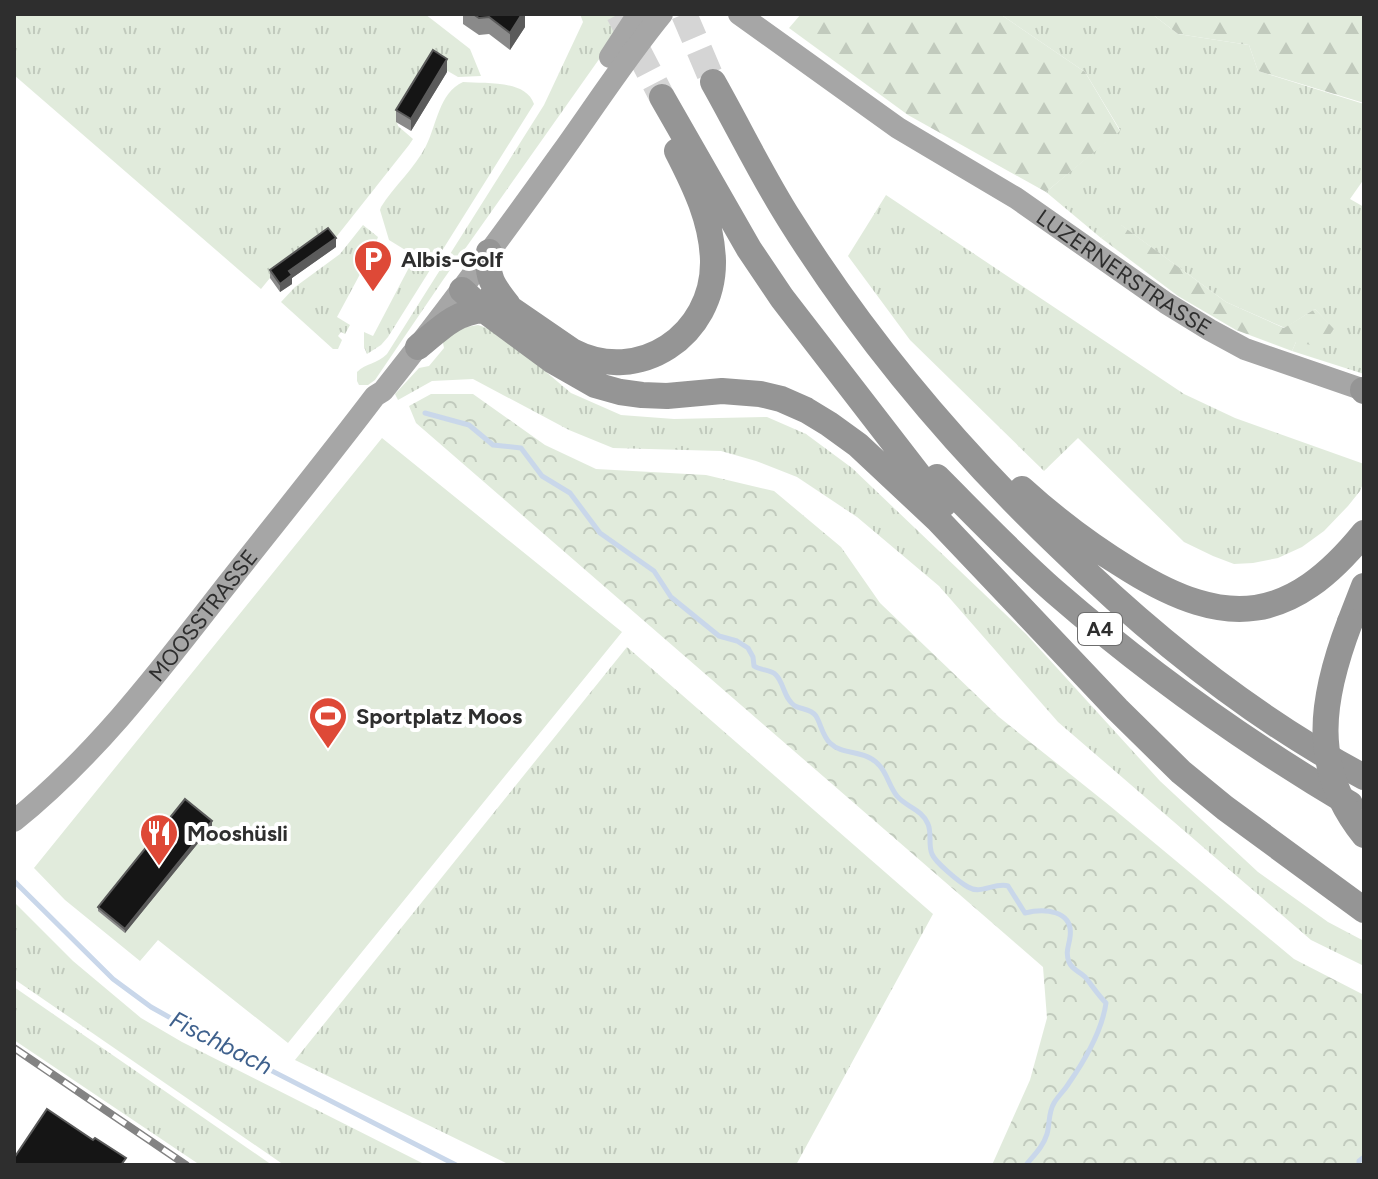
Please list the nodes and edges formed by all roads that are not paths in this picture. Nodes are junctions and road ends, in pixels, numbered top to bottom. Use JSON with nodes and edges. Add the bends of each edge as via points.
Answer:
{"nodes":[{"id":1,"x":638,"y":14,"type":"edge"},
{"id":2,"x":655,"y":14,"type":"edge"},
{"id":3,"x":662,"y":14,"type":"edge"},
{"id":4,"x":739,"y":14,"type":"edge"},
{"id":5,"x":638,"y":43,"type":"junction"},
{"id":6,"x":713,"y":82,"type":"tunnel mouth"},
{"id":7,"x":489,"y":252,"type":"junction"},
{"id":8,"x":461,"y":283,"type":"junction"},
{"id":9,"x":496,"y":308,"type":"junction"},
{"id":10,"x":418,"y":347,"type":"junction"},
{"id":11,"x":912,"y":390,"type":"junction"},
{"id":12,"x":1364,"y":390,"type":"edge"},
{"id":13,"x":375,"y":396,"type":"junction"},
{"id":14,"x":866,"y":408,"type":"junction"},
{"id":15,"x":1364,"y":533,"type":"edge"},
{"id":16,"x":1364,"y":586,"type":"edge"},
{"id":17,"x":1364,"y":777,"type":"edge"},
{"id":18,"x":1364,"y":813,"type":"edge"},
{"id":19,"x":14,"y":821,"type":"edge"},
{"id":20,"x":1364,"y":835,"type":"edge"},
{"id":21,"x":1283,"y":851,"type":"junction"},
{"id":22,"x":1364,"y":910,"type":"edge"}],
"edges":[{"from":1,"to":8,"type":"main road","name":"MOOSSTRASSE"},
{"from":2,"to":5,"type":"main road","name":"MOOSSTRASSE"},
{"from":3,"to":5,"type":"main road","name":"MOOSSTRASSE"},
{"from":4,"to":12,"type":"main road","name":"LUZERNERSTRASSE","via":[[898,128],[1016,198],[1210,330],[1245,349]]},
{"from":5,"to":7,"type":"main road","name":"MOOSSTRASSE"},
{"from":6,"to":11,"type":"highway","number":"A4","via":[[789,218]]},
{"from":7,"to":8,"type":"main road","name":"MOOSSTRASSE"},
{"from":7,"to":9,"type":"highway"},
{"from":8,"to":9,"type":"highway"},
{"from":8,"to":10,"type":"main road","name":"MOOSSTRASSE"},
{"from":8,"to":13,"type":"main road","name":"MOOSSTRASSE"},
{"from":9,"to":10,"type":"highway","via":[[460,314]]},
{"from":9,"to":14,"type":"highway","number":"A4","via":[[600,361],[648,357],[675,343],[692,326],[709,293],[712,242],[706,215],[657,101],[757,262]]},
{"from":9,"to":21,"type":"highway","via":[[553,361],[595,385],[642,395],[760,394],[829,424],[938,520],[1181,772]]},
{"from":10,"to":13,"type":"main road","name":"MOOSSTRASSE"},
{"from":11,"to":15,"type":"highway","via":[[1090,543],[1157,586],[1193,602],[1236,609],[1282,601],[1327,573]]},
{"from":11,"to":17,"type":"highway","number":"A4","via":[[993,482],[1132,616],[1235,697]]},
{"from":13,"to":19,"type":"main road","name":"MOOSSTRASSE","via":[[142,693]]},
{"from":14,"to":18,"type":"highway","number":"A4","via":[[1053,590],[1145,667],[1264,752]]},
{"from":14,"to":21,"type":"highway","via":[[924,482],[1067,638],[1185,760]]},
{"from":16,"to":20,"type":"highway","bridge":true,"via":[[1336,659],[1325,711],[1330,767],[1349,814]]},
{"from":21,"to":22,"type":"highway"}]}
